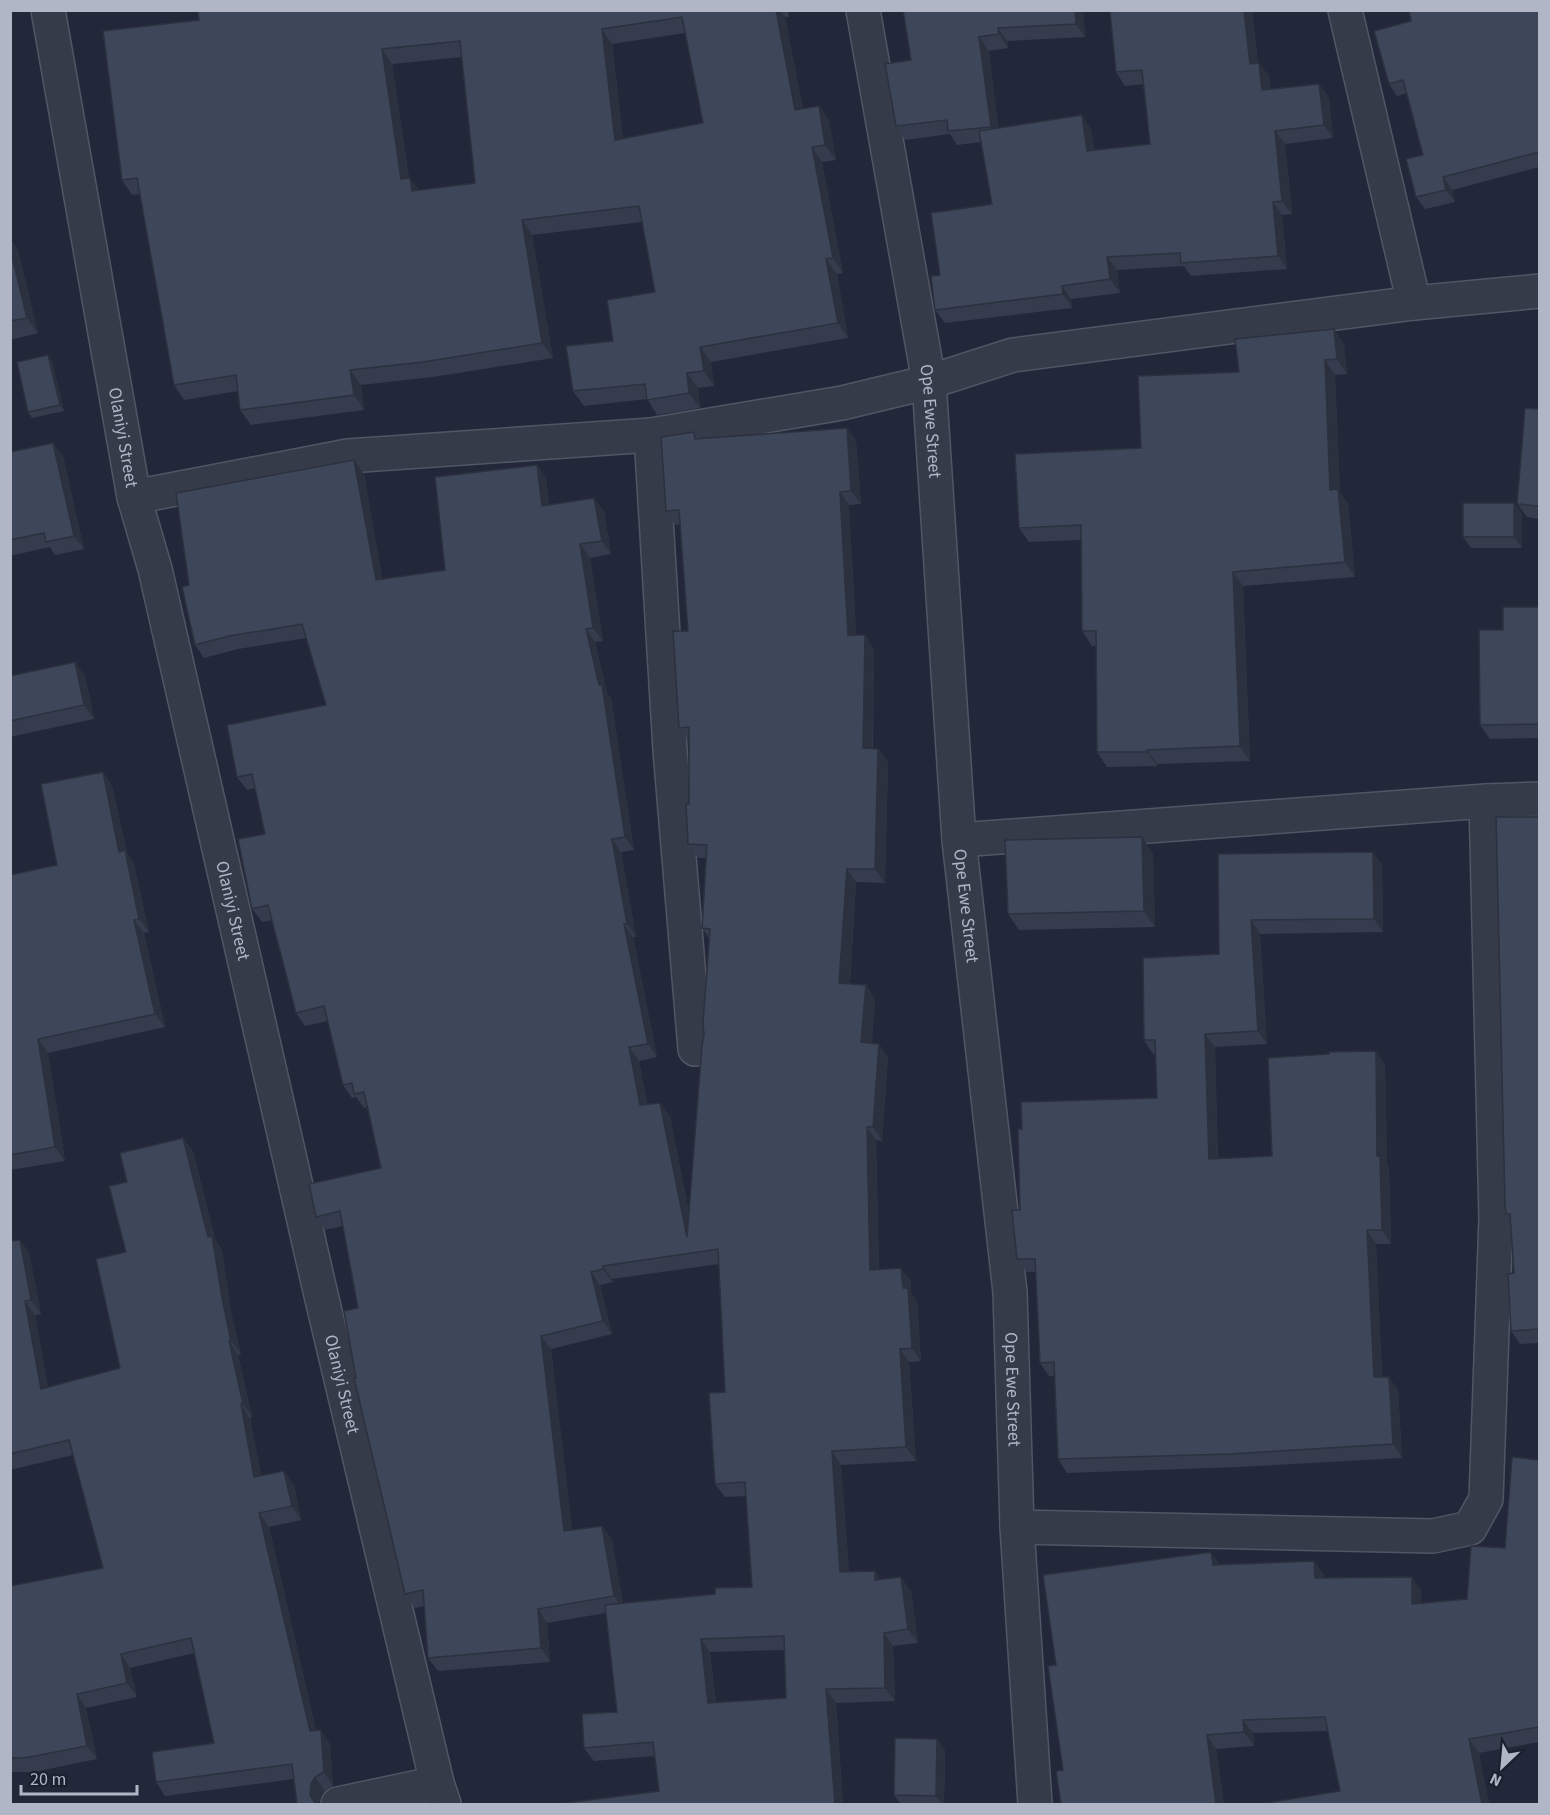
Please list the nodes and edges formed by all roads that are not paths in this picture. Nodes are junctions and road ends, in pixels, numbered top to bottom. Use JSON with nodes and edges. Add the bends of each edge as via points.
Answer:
{"nodes":[{"id":1,"x":48,"y":10,"type":"edge"},
{"id":2,"x":863,"y":10,"type":"edge"},
{"id":3,"x":1345,"y":10,"type":"edge"},
{"id":4,"x":1539,"y":291,"type":"edge"},
{"id":5,"x":1414,"y":303,"type":"junction"},
{"id":6,"x":929,"y":382,"type":"junction"},
{"id":7,"x":651,"y":435,"type":"junction"},
{"id":8,"x":134,"y":497,"type":"junction"},
{"id":9,"x":1539,"y":798,"type":"edge"},
{"id":10,"x":1486,"y":801,"type":"junction"},
{"id":11,"x":959,"y":840,"type":"junction"},
{"id":12,"x":696,"y":1049,"type":"dead end"},
{"id":13,"x":1017,"y":1527,"type":"junction"},
{"id":14,"x":441,"y":1793,"type":"edge"},
{"id":15,"x":338,"y":1804,"type":"edge"},
{"id":16,"x":1035,"y":1804,"type":"edge"}],
"edges":[{"from":1,"to":8,"type":"street","name":"Olaniyi Street"},
{"from":2,"to":6,"type":"street","name":"Ope Ewe Street"},
{"from":3,"to":5,"type":"street"},
{"from":4,"to":5,"type":"street"},
{"from":5,"to":6,"type":"street","via":[[1012,355]]},
{"from":6,"to":7,"type":"street","via":[[842,404]]},
{"from":6,"to":11,"type":"street","name":"Ope Ewe Street"},
{"from":7,"to":8,"type":"street","via":[[348,456]]},
{"from":7,"to":12,"type":"street","via":[[670,750]]},
{"from":8,"to":14,"type":"street","name":"Olaniyi Street","via":[[155,568],[316,1272]]},
{"from":9,"to":10,"type":"street"},
{"from":10,"to":11,"type":"street"},
{"from":10,"to":13,"type":"street","via":[[1496,1218],[1486,1499],[1470,1528],[1433,1536]]},
{"from":11,"to":13,"type":"street","name":"Ope Ewe Street","via":[[1010,1292]]},
{"from":13,"to":16,"type":"street","name":"Ope Ewe Street"},
{"from":14,"to":15,"type":"street"}]}
